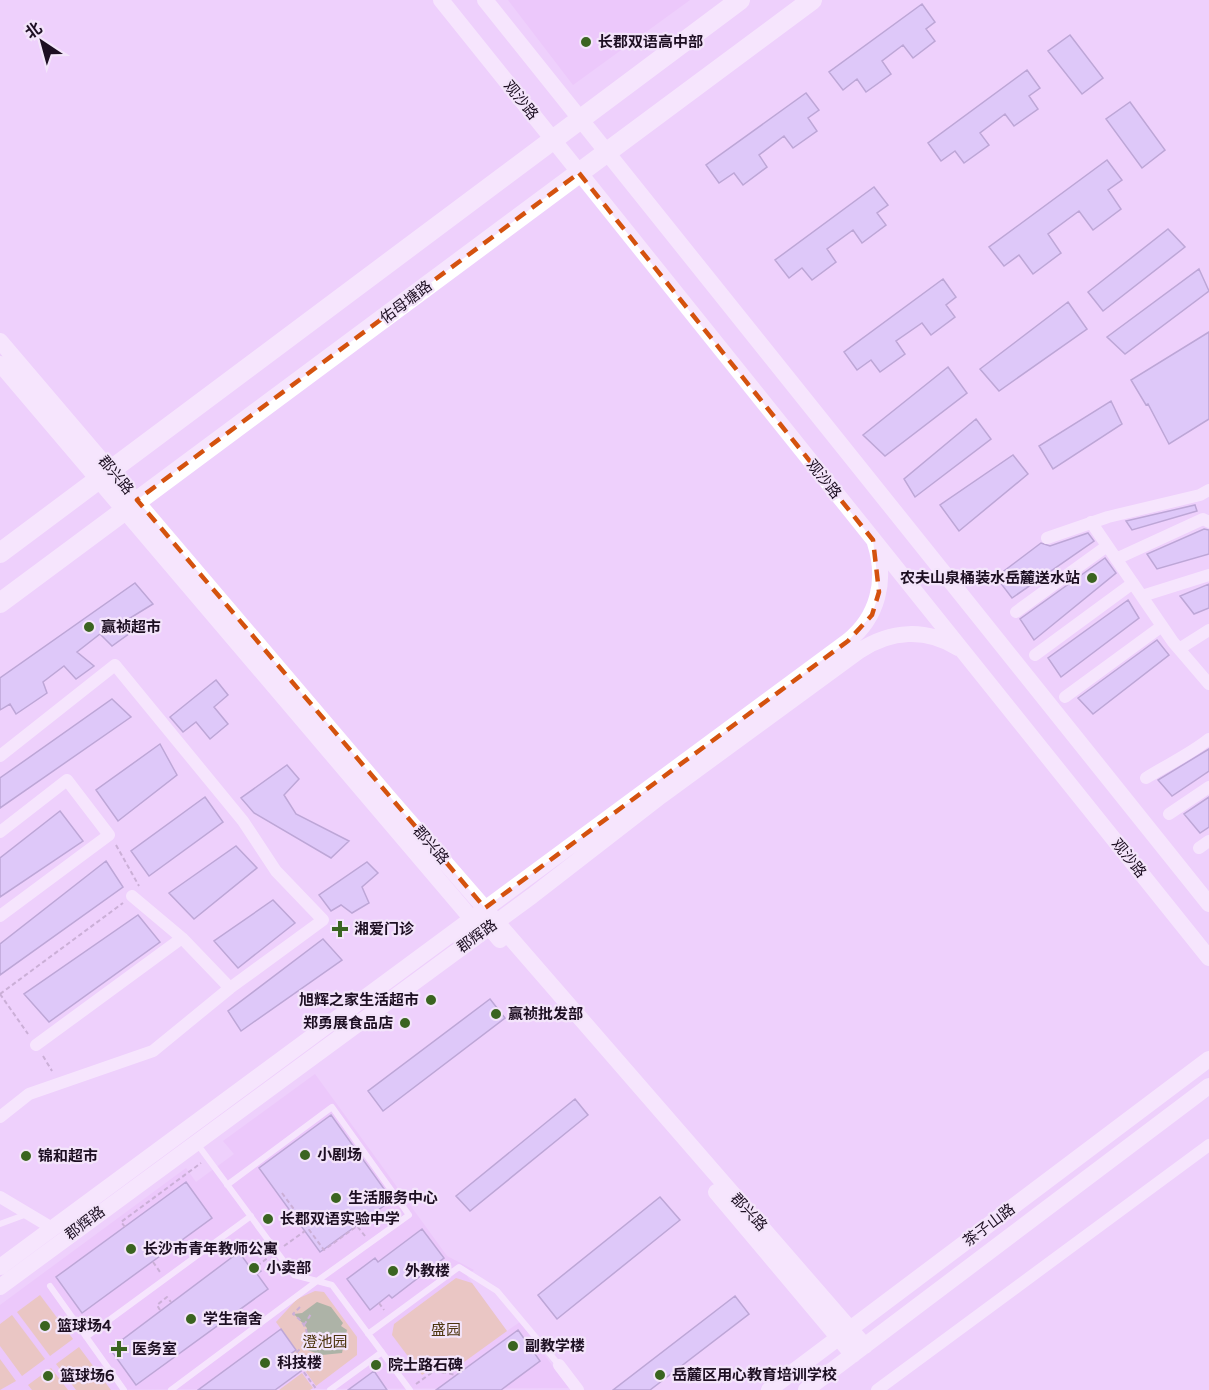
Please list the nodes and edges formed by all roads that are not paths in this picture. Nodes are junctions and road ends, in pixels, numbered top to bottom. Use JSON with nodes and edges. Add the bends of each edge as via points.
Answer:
{"nodes":[{"id":1,"x":441,"y":0,"type":"edge"},
{"id":2,"x":486,"y":0,"type":"edge"},
{"id":3,"x":740,"y":0,"type":"edge"},
{"id":4,"x":812,"y":0,"type":"edge"},
{"id":5,"x":580,"y":118,"type":"junction"},
{"id":6,"x":552,"y":140,"type":"junction"},
{"id":7,"x":608,"y":153,"type":"junction"},
{"id":8,"x":579,"y":173,"type":"junction"},
{"id":9,"x":0,"y":340,"type":"edge"},
{"id":10,"x":0,"y":364,"type":"edge"},
{"id":11,"x":105,"y":476,"type":"junction"},
{"id":12,"x":1209,"y":490,"type":"edge"},
{"id":13,"x":130,"y":505,"type":"junction"},
{"id":14,"x":1206,"y":520,"type":"edge"},
{"id":15,"x":1090,"y":522,"type":"junction"},
{"id":16,"x":1047,"y":538,"type":"dead end"},
{"id":17,"x":873,"y":540,"type":"junction"},
{"id":18,"x":1107,"y":546,"type":"junction"},
{"id":19,"x":0,"y":553,"type":"edge"},
{"id":20,"x":1116,"y":559,"type":"junction"},
{"id":21,"x":1209,"y":575,"type":"edge"},
{"id":22,"x":1133,"y":584,"type":"junction"},
{"id":23,"x":1142,"y":596,"type":"junction"},
{"id":24,"x":0,"y":603,"type":"edge"},
{"id":25,"x":1016,"y":612,"type":"dead end"},
{"id":26,"x":1162,"y":626,"type":"junction"},
{"id":27,"x":1209,"y":630,"type":"edge"},
{"id":28,"x":1179,"y":649,"type":"junction"},
{"id":29,"x":966,"y":653,"type":"junction"},
{"id":30,"x":1035,"y":655,"type":"dead end"},
{"id":31,"x":1209,"y":684,"type":"edge"},
{"id":32,"x":1065,"y":697,"type":"dead end"},
{"id":33,"x":1209,"y":739,"type":"edge"},
{"id":34,"x":0,"y":756,"type":"edge"},
{"id":35,"x":1146,"y":778,"type":"dead end"},
{"id":36,"x":1209,"y":787,"type":"edge"},
{"id":37,"x":1169,"y":814,"type":"dead end"},
{"id":38,"x":0,"y":832,"type":"edge"},
{"id":39,"x":132,"y":896,"type":"road end"},
{"id":40,"x":1209,"y":904,"type":"edge"},
{"id":41,"x":485,"y":908,"type":"junction"},
{"id":42,"x":0,"y":916,"type":"edge"},
{"id":43,"x":471,"y":918,"type":"junction"},
{"id":44,"x":493,"y":924,"type":"junction"},
{"id":45,"x":182,"y":938,"type":"junction"},
{"id":46,"x":1209,"y":958,"type":"edge"},
{"id":47,"x":230,"y":987,"type":"junction"},
{"id":48,"x":36,"y":1045,"type":"dead end"},
{"id":49,"x":1209,"y":1059,"type":"edge"},
{"id":50,"x":1209,"y":1086,"type":"edge"},
{"id":51,"x":0,"y":1117,"type":"edge"},
{"id":52,"x":195,"y":1142,"type":"junction"},
{"id":53,"x":1209,"y":1145,"type":"edge"},
{"id":54,"x":227,"y":1185,"type":"junction"},
{"id":55,"x":0,"y":1197,"type":"edge"},
{"id":56,"x":28,"y":1213,"type":"junction"},
{"id":57,"x":251,"y":1216,"type":"junction"},
{"id":58,"x":0,"y":1224,"type":"edge"},
{"id":59,"x":52,"y":1228,"type":"junction"},
{"id":60,"x":0,"y":1267,"type":"edge"},
{"id":61,"x":317,"y":1281,"type":"junction"},
{"id":62,"x":50,"y":1286,"type":"dead end"},
{"id":63,"x":0,"y":1287,"type":"edge"},
{"id":64,"x":844,"y":1333,"type":"junction"},
{"id":65,"x":368,"y":1334,"type":"junction"},
{"id":66,"x":86,"y":1337,"type":"junction"},
{"id":67,"x":859,"y":1350,"type":"junction"},
{"id":68,"x":382,"y":1352,"type":"junction"},
{"id":69,"x":559,"y":1365,"type":"joint"},
{"id":70,"x":124,"y":1390,"type":"edge"},
{"id":71,"x":171,"y":1390,"type":"edge"},
{"id":72,"x":330,"y":1390,"type":"edge"},
{"id":73,"x":409,"y":1390,"type":"edge"},
{"id":74,"x":578,"y":1390,"type":"edge"},
{"id":75,"x":769,"y":1390,"type":"edge"},
{"id":76,"x":806,"y":1390,"type":"edge"},
{"id":77,"x":877,"y":1390,"type":"edge"}],
"edges":[{"from":1,"to":6,"type":"main road","name":"观沙路"},
{"from":2,"to":5,"type":"main road"},
{"from":3,"to":5,"type":"main road"},
{"from":4,"to":7,"type":"main road","name":"佑母塘路"},
{"from":5,"to":6,"type":"main road"},
{"from":5,"to":7,"type":"main road"},
{"from":6,"to":8,"type":"main road","name":"观沙路"},
{"from":6,"to":11,"type":"main road"},
{"from":7,"to":8,"type":"main road","name":"佑母塘路"},
{"from":7,"to":40,"type":"main road"},
{"from":8,"to":13,"type":"main road","name":"佑母塘路"},
{"from":8,"to":17,"type":"main road","name":"观沙路"},
{"from":9,"to":11,"type":"main road","name":"郡兴路"},
{"from":10,"to":11,"type":"main road","name":"郡兴路"},
{"from":11,"to":13,"type":"main road","name":"郡兴路"},
{"from":11,"to":19,"type":"main road"},
{"from":12,"to":15,"type":"street"},
{"from":13,"to":24,"type":"main road","name":"佑母塘路"},
{"from":13,"to":41,"type":"main road","name":"郡兴路"},
{"from":13,"to":43,"type":"main road","name":"郡兴路"},
{"from":14,"to":20,"type":"street"},
{"from":15,"to":16,"type":"street"},
{"from":15,"to":18,"type":"street"},
{"from":17,"to":29,"type":"main road","name":"观沙路"},
{"from":17,"to":41,"type":"main road","name":"郡辉路","via":[[879,592],[872,615],[858,633]]},
{"from":18,"to":20,"type":"street"},
{"from":18,"to":25,"type":"street"},
{"from":20,"to":22,"type":"street"},
{"from":21,"to":23,"type":"street"},
{"from":22,"to":23,"type":"street"},
{"from":22,"to":30,"type":"street"},
{"from":23,"to":26,"type":"street"},
{"from":26,"to":28,"type":"street"},
{"from":26,"to":32,"type":"street"},
{"from":27,"to":28,"type":"street"},
{"from":28,"to":31,"type":"street"},
{"from":29,"to":44,"type":"main road","name":"郡辉路","via":[[943,640],[921,634],[892,635],[869,644]]},
{"from":29,"to":46,"type":"main road","name":"观沙路"},
{"from":33,"to":35,"type":"street","via":[[1186,757],[1178,757]]},
{"from":34,"to":47,"type":"street","via":[[115,665],[243,821],[276,872],[323,920]]},
{"from":36,"to":37,"type":"street"},
{"from":38,"to":42,"type":"street","via":[[67,780],[109,835]]},
{"from":39,"to":45,"type":"street"},
{"from":41,"to":43,"type":"main road","name":"郡辉路"},
{"from":41,"to":44,"type":"main road","name":"郡兴路"},
{"from":43,"to":44,"type":"main road","name":"郡兴路"},
{"from":43,"to":59,"type":"main road","name":"郡辉路"},
{"from":44,"to":52,"type":"main road","name":"郡辉路"},
{"from":44,"to":64,"type":"main road","name":"郡兴路"},
{"from":45,"to":47,"type":"street"},
{"from":45,"to":48,"type":"street"},
{"from":47,"to":51,"type":"street","via":[[153,1051],[29,1094]]},
{"from":49,"to":64,"type":"main road","name":"茶子山路"},
{"from":50,"to":67,"type":"main road","name":"茶子山路"},
{"from":52,"to":54,"type":"lane"},
{"from":52,"to":63,"type":"main road","name":"郡辉路"},
{"from":53,"to":77,"type":"street"},
{"from":54,"to":57,"type":"lane"},
{"from":54,"to":61,"type":"lane","via":[[332,1107],[409,1215]]},
{"from":55,"to":56,"type":"street"},
{"from":56,"to":58,"type":"lane"},
{"from":56,"to":59,"type":"street"},
{"from":57,"to":61,"type":"lane","via":[[294,1275]]},
{"from":57,"to":66,"type":"lane"},
{"from":59,"to":60,"type":"main road","name":"郡辉路"},
{"from":61,"to":65,"type":"lane","via":[[332,1285]]},
{"from":61,"to":71,"type":"lane"},
{"from":62,"to":66,"type":"lane"},
{"from":64,"to":67,"type":"main road","name":"郡兴路"},
{"from":64,"to":75,"type":"main road","name":"茶子山路"},
{"from":65,"to":68,"type":"lane"},
{"from":65,"to":69,"type":"lane","via":[[459,1267],[497,1291]]},
{"from":66,"to":70,"type":"lane"},
{"from":67,"to":76,"type":"main road","name":"茶子山路"},
{"from":68,"to":72,"type":"lane"},
{"from":68,"to":73,"type":"lane"},
{"from":69,"to":74,"type":"street"}]}
